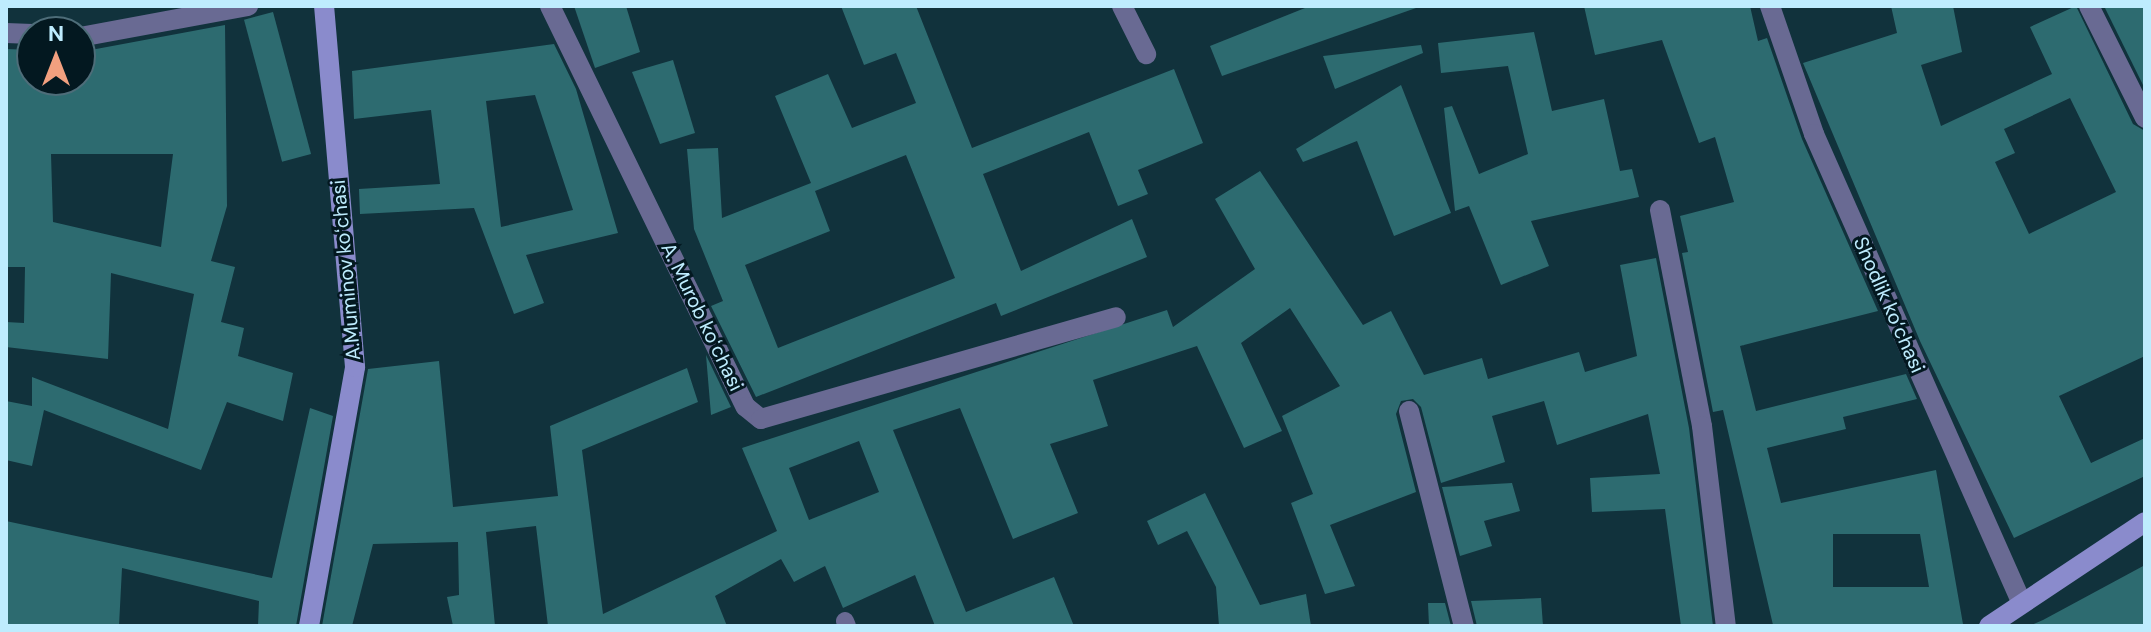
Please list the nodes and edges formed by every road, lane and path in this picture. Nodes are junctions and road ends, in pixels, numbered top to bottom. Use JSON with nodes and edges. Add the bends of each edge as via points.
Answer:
{"nodes":[{"id":1,"x":248,"y":6,"type":"edge"},
{"id":2,"x":324,"y":6,"type":"edge"},
{"id":3,"x":550,"y":6,"type":"edge"},
{"id":4,"x":1122,"y":6,"type":"edge"},
{"id":5,"x":1770,"y":6,"type":"edge"},
{"id":6,"x":2089,"y":6,"type":"edge"},
{"id":7,"x":96,"y":34,"type":"edge"},
{"id":8,"x":1146,"y":54,"type":"dead end"},
{"id":9,"x":2145,"y":118,"type":"edge"},
{"id":10,"x":1660,"y":210,"type":"dead end"},
{"id":11,"x":1116,"y":317,"type":"dead end"},
{"id":12,"x":1409,"y":411,"type":"dead end"},
{"id":13,"x":2145,"y":522,"type":"edge"},
{"id":14,"x":2020,"y":599,"type":"junction"},
{"id":15,"x":309,"y":626,"type":"edge"},
{"id":16,"x":1464,"y":626,"type":"edge"},
{"id":17,"x":1726,"y":626,"type":"edge"},
{"id":18,"x":1989,"y":626,"type":"edge"}],
"edges":[{"from":1,"to":7,"type":"street"},
{"from":2,"to":15,"type":"street","name":"A.Muminov koʻchasi","via":[[355,367]]},
{"from":3,"to":11,"type":"street","name":"A. Murob koʻchasi","via":[[746,407],[761,419]]},
{"from":4,"to":8,"type":"street"},
{"from":5,"to":14,"type":"street","name":"Shodlik ko‘chasi","via":[[1814,134]]},
{"from":6,"to":9,"type":"street"},
{"from":10,"to":17,"type":"street","via":[[1702,426]]},
{"from":12,"to":16,"type":"street"},
{"from":13,"to":14,"type":"street"},
{"from":14,"to":18,"type":"street"}]}
